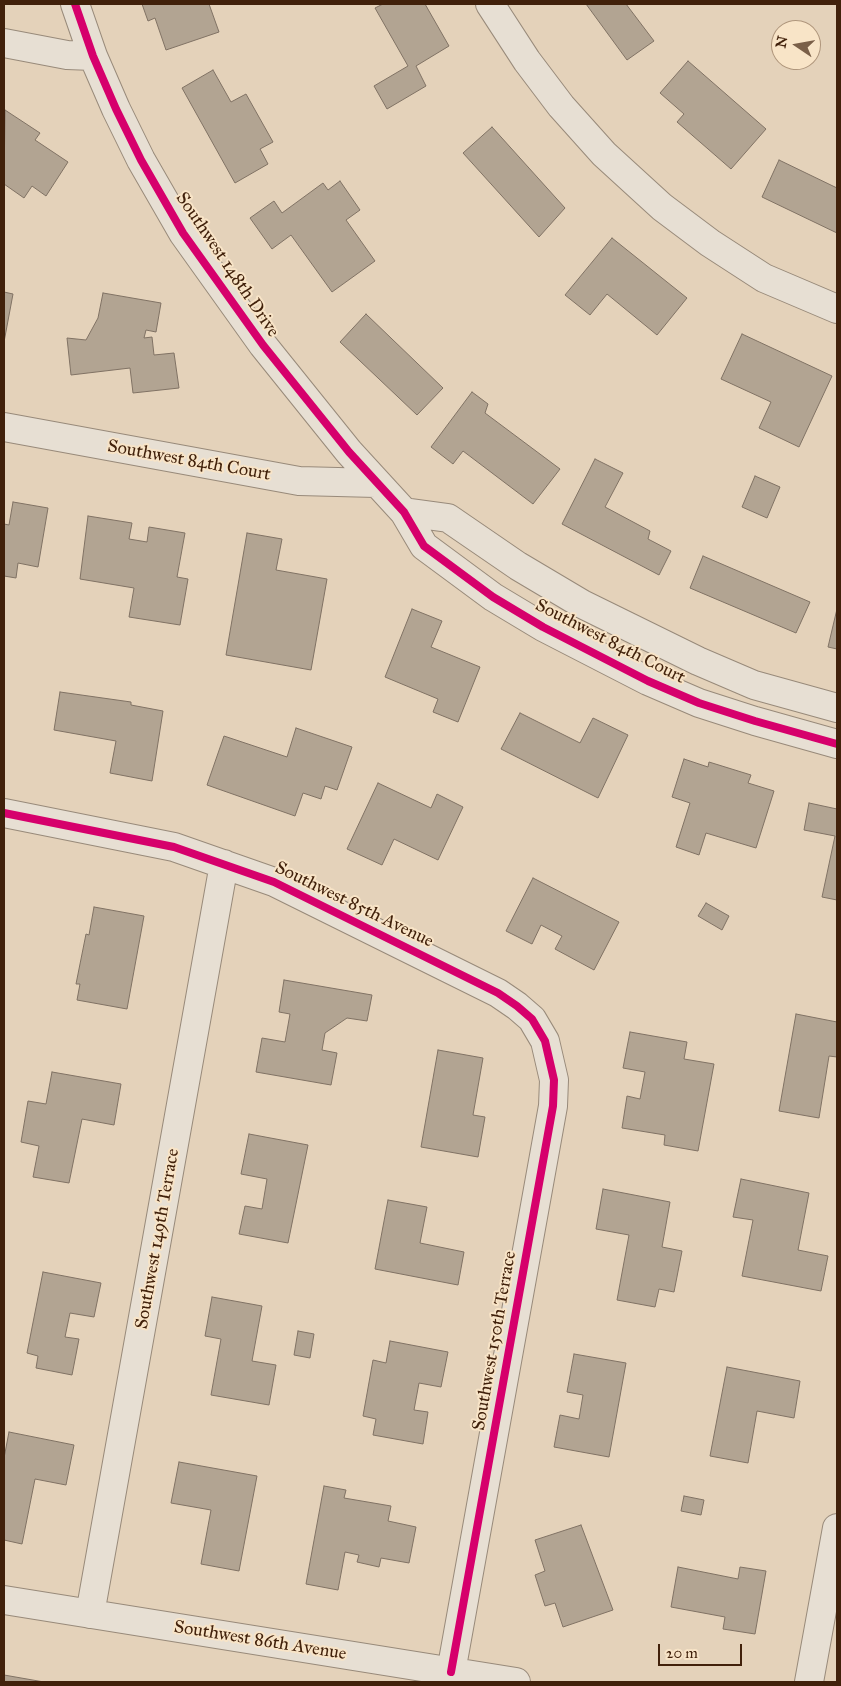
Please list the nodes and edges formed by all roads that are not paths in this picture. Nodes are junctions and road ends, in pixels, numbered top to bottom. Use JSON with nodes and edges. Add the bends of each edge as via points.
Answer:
{"nodes":[{"id":1,"x":76,"y":4,"type":"edge"},
{"id":2,"x":490,"y":4,"type":"edge"},
{"id":3,"x":4,"y":43,"type":"edge"},
{"id":4,"x":93,"y":56,"type":"junction"},
{"id":5,"x":837,"y":309,"type":"edge"},
{"id":6,"x":4,"y":428,"type":"edge"},
{"id":7,"x":376,"y":483,"type":"junction"},
{"id":8,"x":404,"y":512,"type":"junction"},
{"id":9,"x":837,"y":708,"type":"edge"},
{"id":10,"x":837,"y":744,"type":"edge"},
{"id":11,"x":4,"y":813,"type":"edge"},
{"id":12,"x":224,"y":864,"type":"junction"},
{"id":13,"x":532,"y":1019,"type":"joint"},
{"id":14,"x":837,"y":1528,"type":"edge"},
{"id":15,"x":4,"y":1600,"type":"edge"},
{"id":16,"x":90,"y":1614,"type":"junction"},
{"id":17,"x":451,"y":1672,"type":"junction"},
{"id":18,"x":516,"y":1682,"type":"edge"},
{"id":19,"x":809,"y":1682,"type":"edge"}],
"edges":[{"from":1,"to":4,"type":"street","name":"Southwest 148th Drive"},
{"from":2,"to":5,"type":"street","via":[[561,106],[604,154],[662,207],[764,278]]},
{"from":3,"to":4,"type":"street","via":[[67,55]]},
{"from":4,"to":7,"type":"street","name":"Southwest 148th Drive","via":[[141,160],[183,233],[263,345]]},
{"from":6,"to":7,"type":"street","name":"Southwest 84th Court","via":[[298,481]]},
{"from":7,"to":8,"type":"street","name":"Southwest 148th Drive"},
{"from":8,"to":9,"type":"street","name":"Southwest 84th Court","via":[[448,518],[518,566],[582,604],[698,661],[754,685]]},
{"from":8,"to":10,"type":"street","name":"Southwest 84th Court","via":[[424,546],[494,597],[543,627],[648,681],[699,703]]},
{"from":11,"to":12,"type":"street","name":"Southwest 85th Avenue","via":[[165,845]]},
{"from":12,"to":13,"type":"street","name":"Southwest 85th Avenue","via":[[313,900],[476,981]]},
{"from":12,"to":16,"type":"street","name":"Southwest 149th Terrace"},
{"from":13,"to":17,"type":"street","name":"Southwest 150th Terrace","via":[[545,1040],[551,1060],[553,1106]]},
{"from":14,"to":19,"type":"street"},
{"from":15,"to":16,"type":"street","name":"Southwest 86th Avenue"},
{"from":16,"to":17,"type":"street","name":"Southwest 86th Avenue"},
{"from":17,"to":18,"type":"street","name":"Southwest 86th Avenue"}]}
